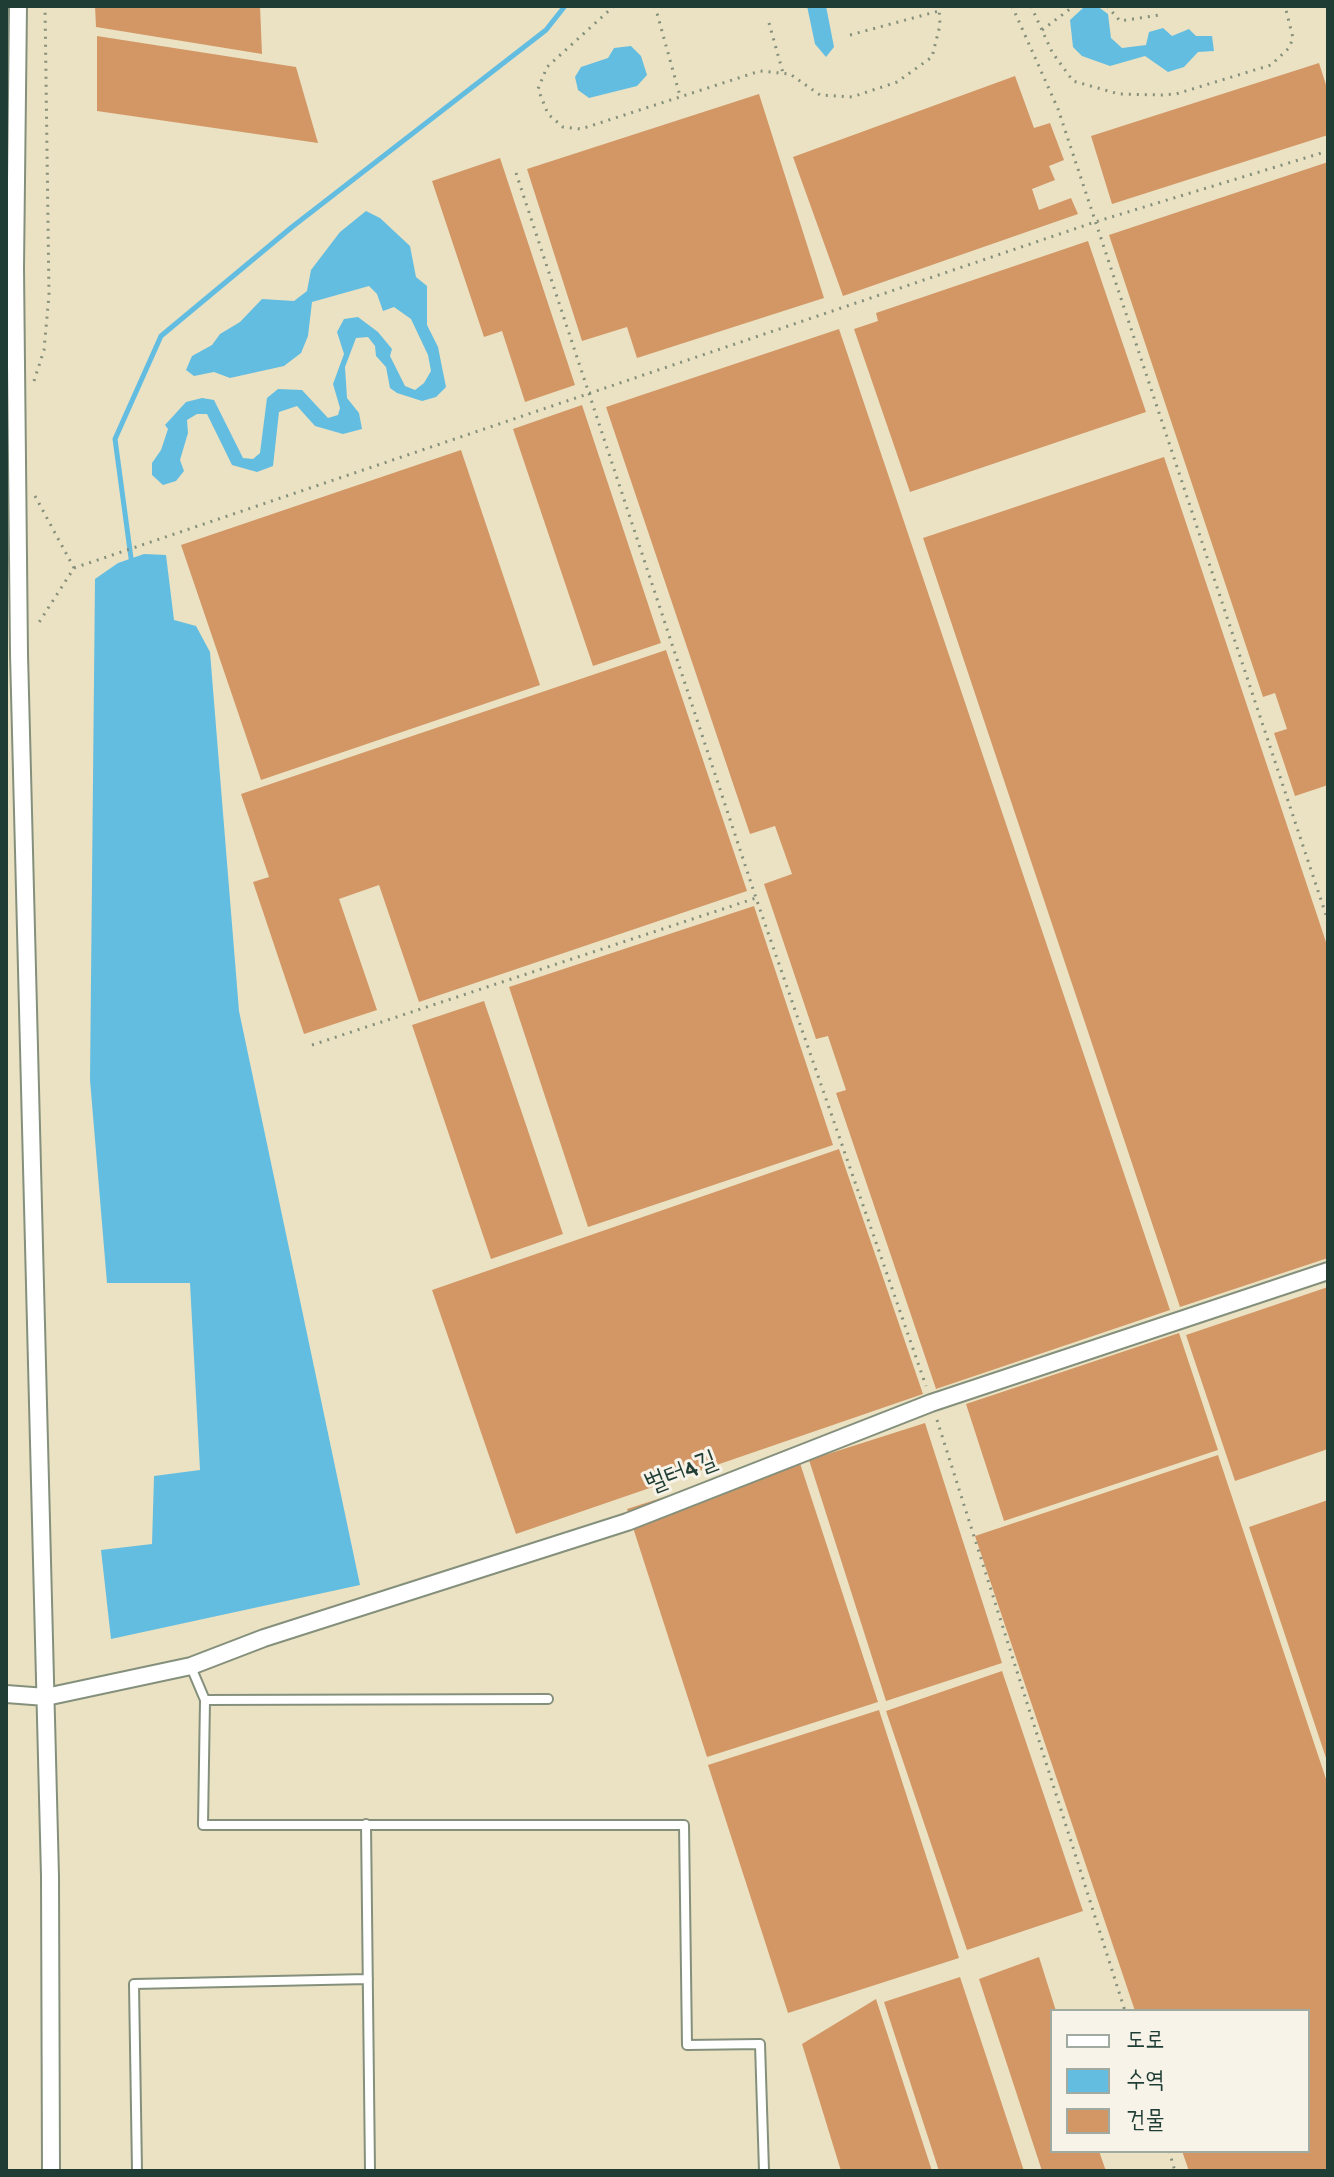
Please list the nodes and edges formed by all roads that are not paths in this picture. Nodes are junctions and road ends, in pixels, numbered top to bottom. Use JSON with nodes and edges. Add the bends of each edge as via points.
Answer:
{"nodes":[{"id":1,"x":18,"y":6,"type":"edge"},
{"id":2,"x":1328,"y":1271,"type":"edge"},
{"id":3,"x":191,"y":1666,"type":"junction"},
{"id":4,"x":6,"y":1694,"type":"edge"},
{"id":5,"x":46,"y":1697,"type":"junction"},
{"id":6,"x":548,"y":1699,"type":"dead end"},
{"id":7,"x":205,"y":1700,"type":"junction"},
{"id":8,"x":366,"y":1824,"type":"junction"},
{"id":9,"x":368,"y":1979,"type":"junction"},
{"id":10,"x":51,"y":2171,"type":"edge"},
{"id":11,"x":137,"y":2171,"type":"edge"},
{"id":12,"x":370,"y":2171,"type":"edge"},
{"id":13,"x":764,"y":2171,"type":"edge"}],
"edges":[{"from":1,"to":5,"type":"street","via":[[15,268],[22,837]]},
{"from":2,"to":3,"type":"street","name":"벌터4길","via":[[931,1403],[627,1522]]},
{"from":3,"to":5,"type":"street","name":"벌터4길"},
{"from":3,"to":7,"type":"lane"},
{"from":4,"to":5,"type":"street","name":"벌터4길"},
{"from":5,"to":10,"type":"street"},
{"from":6,"to":7,"type":"lane"},
{"from":7,"to":8,"type":"lane","via":[[203,1825]]},
{"from":8,"to":9,"type":"lane"},
{"from":8,"to":13,"type":"lane","via":[[684,1825],[687,2045],[760,2044]]},
{"from":9,"to":11,"type":"lane","via":[[134,1984]]},
{"from":9,"to":12,"type":"lane"}]}
